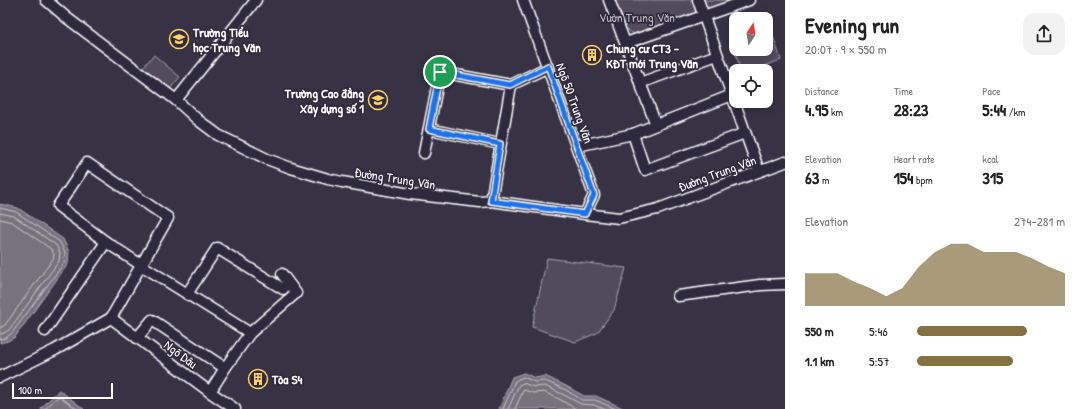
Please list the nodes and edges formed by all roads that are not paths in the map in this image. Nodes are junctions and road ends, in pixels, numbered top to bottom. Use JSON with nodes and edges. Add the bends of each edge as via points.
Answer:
{"nodes":[{"id":1,"x":46,"y":0,"type":"edge"},
{"id":2,"x":256,"y":0,"type":"edge"},
{"id":3,"x":523,"y":0,"type":"edge"},
{"id":4,"x":609,"y":0,"type":"edge"},
{"id":5,"x":698,"y":0,"type":"edge"},
{"id":6,"x":743,"y":1,"type":"edge"},
{"id":7,"x":703,"y":15,"type":"junction"},
{"id":8,"x":626,"y":43,"type":"junction"},
{"id":9,"x":717,"y":55,"type":"junction"},
{"id":10,"x":548,"y":66,"type":"junction"},
{"id":11,"x":640,"y":83,"type":"junction"},
{"id":12,"x":510,"y":85,"type":"junction"},
{"id":13,"x":729,"y":87,"type":"edge"},
{"id":14,"x":729,"y":96,"type":"edge"},
{"id":15,"x":176,"y":100,"type":"junction"},
{"id":16,"x":736,"y":108,"type":"edge"},
{"id":17,"x":656,"y":124,"type":"junction"},
{"id":18,"x":429,"y":129,"type":"junction"},
{"id":19,"x":745,"y":133,"type":"junction"},
{"id":20,"x":634,"y":134,"type":"junction"},
{"id":21,"x":500,"y":144,"type":"junction"},
{"id":22,"x":577,"y":146,"type":"junction"},
{"id":23,"x":424,"y":153,"type":"dead end"},
{"id":24,"x":785,"y":162,"type":"edge"},
{"id":25,"x":759,"y":171,"type":"junction"},
{"id":26,"x":491,"y":201,"type":"junction"},
{"id":27,"x":585,"y":214,"type":"junction"},
{"id":28,"x":106,"y":242,"type":"junction"},
{"id":29,"x":141,"y":265,"type":"junction"},
{"id":30,"x":282,"y":274,"type":"dead end"},
{"id":31,"x":785,"y":284,"type":"edge"},
{"id":32,"x":283,"y":289,"type":"dead end"},
{"id":33,"x":187,"y":294,"type":"junction"},
{"id":34,"x":678,"y":296,"type":"dead end"},
{"id":35,"x":111,"y":318,"type":"junction"},
{"id":36,"x":45,"y":331,"type":"dead end"},
{"id":37,"x":250,"y":333,"type":"junction"},
{"id":38,"x":137,"y":338,"type":"junction"},
{"id":39,"x":226,"y":368,"type":"junction"},
{"id":40,"x":0,"y":377,"type":"edge"},
{"id":41,"x":210,"y":392,"type":"junction"},
{"id":42,"x":235,"y":409,"type":"edge"}],
"edges":[{"from":1,"to":15,"type":"street","name":"Đường Trung Văn"},
{"from":2,"to":15,"type":"street"},
{"from":3,"to":10,"type":"street","name":"Ngõ 50 Trung Văn"},
{"from":4,"to":8,"type":"street"},
{"from":5,"to":7,"type":"street"},
{"from":6,"to":7,"type":"street"},
{"from":7,"to":8,"type":"street"},
{"from":7,"to":9,"type":"street"},
{"from":8,"to":11,"type":"street"},
{"from":9,"to":11,"type":"street"},
{"from":9,"to":13,"type":"street"},
{"from":10,"to":12,"type":"street"},
{"from":10,"to":22,"type":"street","name":"Ngõ 50 Trung Văn"},
{"from":11,"to":17,"type":"street"},
{"from":12,"to":18,"type":"street","via":[[440,72]]},
{"from":12,"to":21,"type":"street"},
{"from":14,"to":17,"type":"street"},
{"from":15,"to":26,"type":"street","name":"Đường Trung Văn","via":[[218,135],[291,168],[328,179],[410,194]]},
{"from":16,"to":19,"type":"street"},
{"from":17,"to":20,"type":"street"},
{"from":18,"to":21,"type":"street"},
{"from":18,"to":23,"type":"street"},
{"from":19,"to":20,"type":"street","via":[[645,170]]},
{"from":19,"to":25,"type":"street"},
{"from":20,"to":22,"type":"street"},
{"from":21,"to":26,"type":"street"},
{"from":22,"to":27,"type":"street","name":"Ngõ 50 Trung Văn","via":[[594,195]]},
{"from":24,"to":25,"type":"street","name":"Đường Trung Văn"},
{"from":25,"to":27,"type":"street","name":"Đường Trung Văn","via":[[658,209],[619,218]]},
{"from":26,"to":27,"type":"street","name":"Đường Trung Văn"},
{"from":28,"to":29,"type":"street"},
{"from":28,"to":29,"type":"street","via":[[58,206],[87,163],[168,218]]},
{"from":28,"to":36,"type":"street"},
{"from":29,"to":33,"type":"street"},
{"from":29,"to":35,"type":"street"},
{"from":30,"to":37,"type":"street","via":[[296,293]]},
{"from":31,"to":34,"type":"street"},
{"from":32,"to":33,"type":"street","via":[[217,248]]},
{"from":33,"to":37,"type":"street"},
{"from":35,"to":38,"type":"street","name":"Ngõ Dâu"},
{"from":35,"to":40,"type":"street"},
{"from":37,"to":39,"type":"street"},
{"from":38,"to":39,"type":"street","via":[[152,320]]},
{"from":38,"to":41,"type":"street","name":"Ngõ Dâu"},
{"from":39,"to":41,"type":"street"},
{"from":41,"to":42,"type":"street","name":"Ngõ Dâu"}]}
